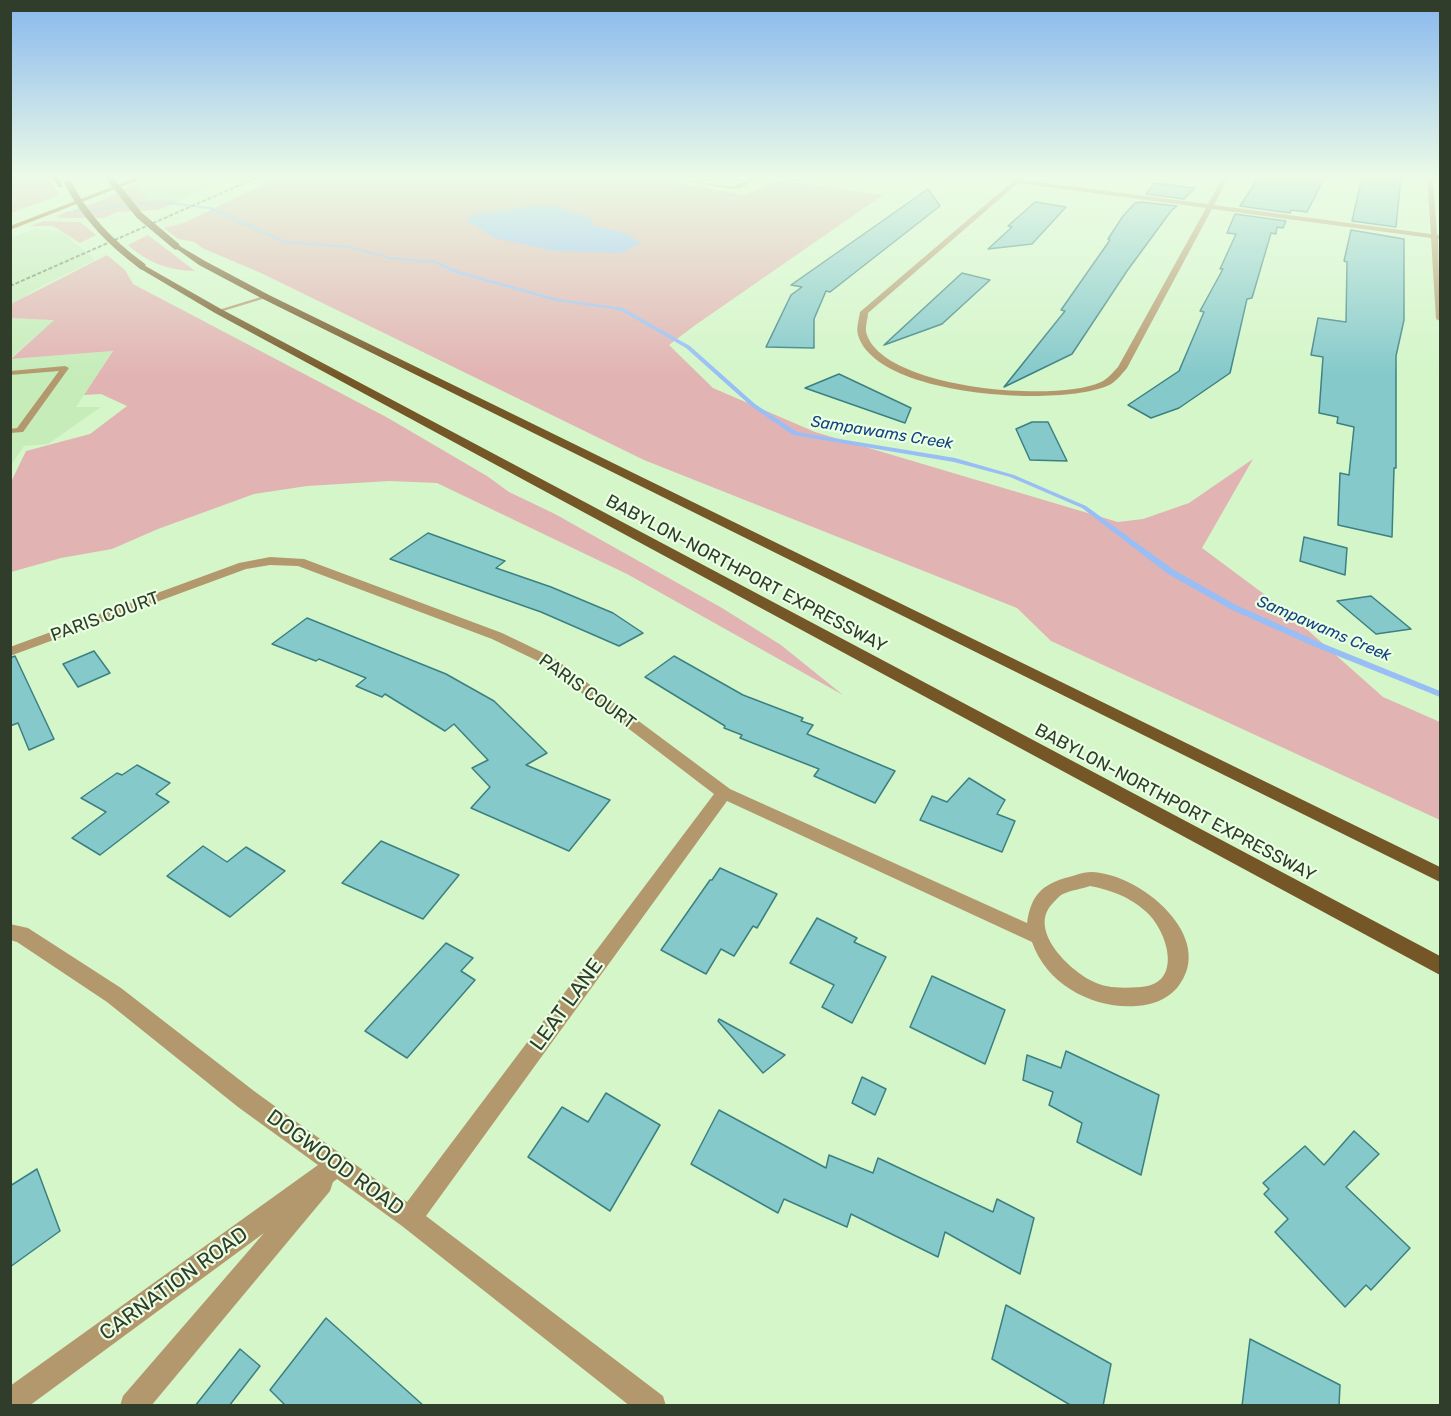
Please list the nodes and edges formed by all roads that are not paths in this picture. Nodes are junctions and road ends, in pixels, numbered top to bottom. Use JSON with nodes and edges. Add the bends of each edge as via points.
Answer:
{"nodes":[{"id":1,"x":114,"y":243,"type":"edge"},
{"id":2,"x":173,"y":243,"type":"edge"},
{"id":3,"x":944,"y":243,"type":"edge"},
{"id":4,"x":1190,"y":243,"type":"edge"},
{"id":5,"x":1437,"y":243,"type":"edge"},
{"id":6,"x":266,"y":297,"type":"junction"},
{"id":7,"x":218,"y":311,"type":"junction"},
{"id":8,"x":1440,"y":319,"type":"edge"},
{"id":9,"x":10,"y":373,"type":"edge"},
{"id":10,"x":10,"y":431,"type":"edge"},
{"id":11,"x":10,"y":652,"type":"edge"},
{"id":12,"x":724,"y":793,"type":"junction"},
{"id":13,"x":1440,"y":875,"type":"edge"},
{"id":14,"x":14,"y":935,"type":"edge"},
{"id":15,"x":1037,"y":936,"type":"junction"},
{"id":16,"x":1440,"y":966,"type":"edge"},
{"id":17,"x":338,"y":1165,"type":"junction"},
{"id":18,"x":410,"y":1218,"type":"junction"},
{"id":19,"x":10,"y":1403,"type":"edge"},
{"id":20,"x":133,"y":1406,"type":"edge"},
{"id":21,"x":653,"y":1406,"type":"edge"}],
"edges":[{"from":1,"to":7,"type":"main road","name":"BABYLON-NORTHPORT EXPRESSWAY","bridge":true,"via":[[142,266]]},
{"from":2,"to":6,"type":"main road","name":"BABYLON-NORTHPORT EXPRESSWAY","bridge":true},
{"from":3,"to":4,"type":"street","via":[[864,312],[862,335],[869,347],[915,375],[959,388],[1034,395],[1076,393],[1106,384],[1122,368]]},
{"from":5,"to":8,"type":"street"},
{"from":6,"to":7,"type":"lane"},
{"from":6,"to":13,"type":"main road","name":"BABYLON-NORTHPORT EXPRESSWAY"},
{"from":7,"to":16,"type":"main road","name":"BABYLON-NORTHPORT EXPRESSWAY"},
{"from":9,"to":10,"type":"lane","via":[[65,368],[20,430]]},
{"from":11,"to":12,"type":"street","name":"PARIS COURT","via":[[243,566],[270,561],[300,562],[498,636],[549,661]]},
{"from":12,"to":15,"type":"street","name":"PARIS COURT"},
{"from":12,"to":18,"type":"street","name":"LEAT LANE"},
{"from":14,"to":17,"type":"street","name":"DOGWOOD ROAD","via":[[114,995],[246,1099]]},
{"from":15,"to":15,"type":"street","via":[[1063,975],[1111,998],[1135,1000],[1156,994],[1172,981],[1179,964],[1178,944],[1169,925],[1135,892],[1113,883],[1070,880],[1053,888],[1041,900],[1035,917]]},
{"from":17,"to":18,"type":"street","name":"DOGWOOD ROAD"},
{"from":17,"to":19,"type":"street","name":"CARNATION ROAD"},
{"from":17,"to":20,"type":"street"},
{"from":18,"to":21,"type":"street","name":"DOGWOOD ROAD"}]}
